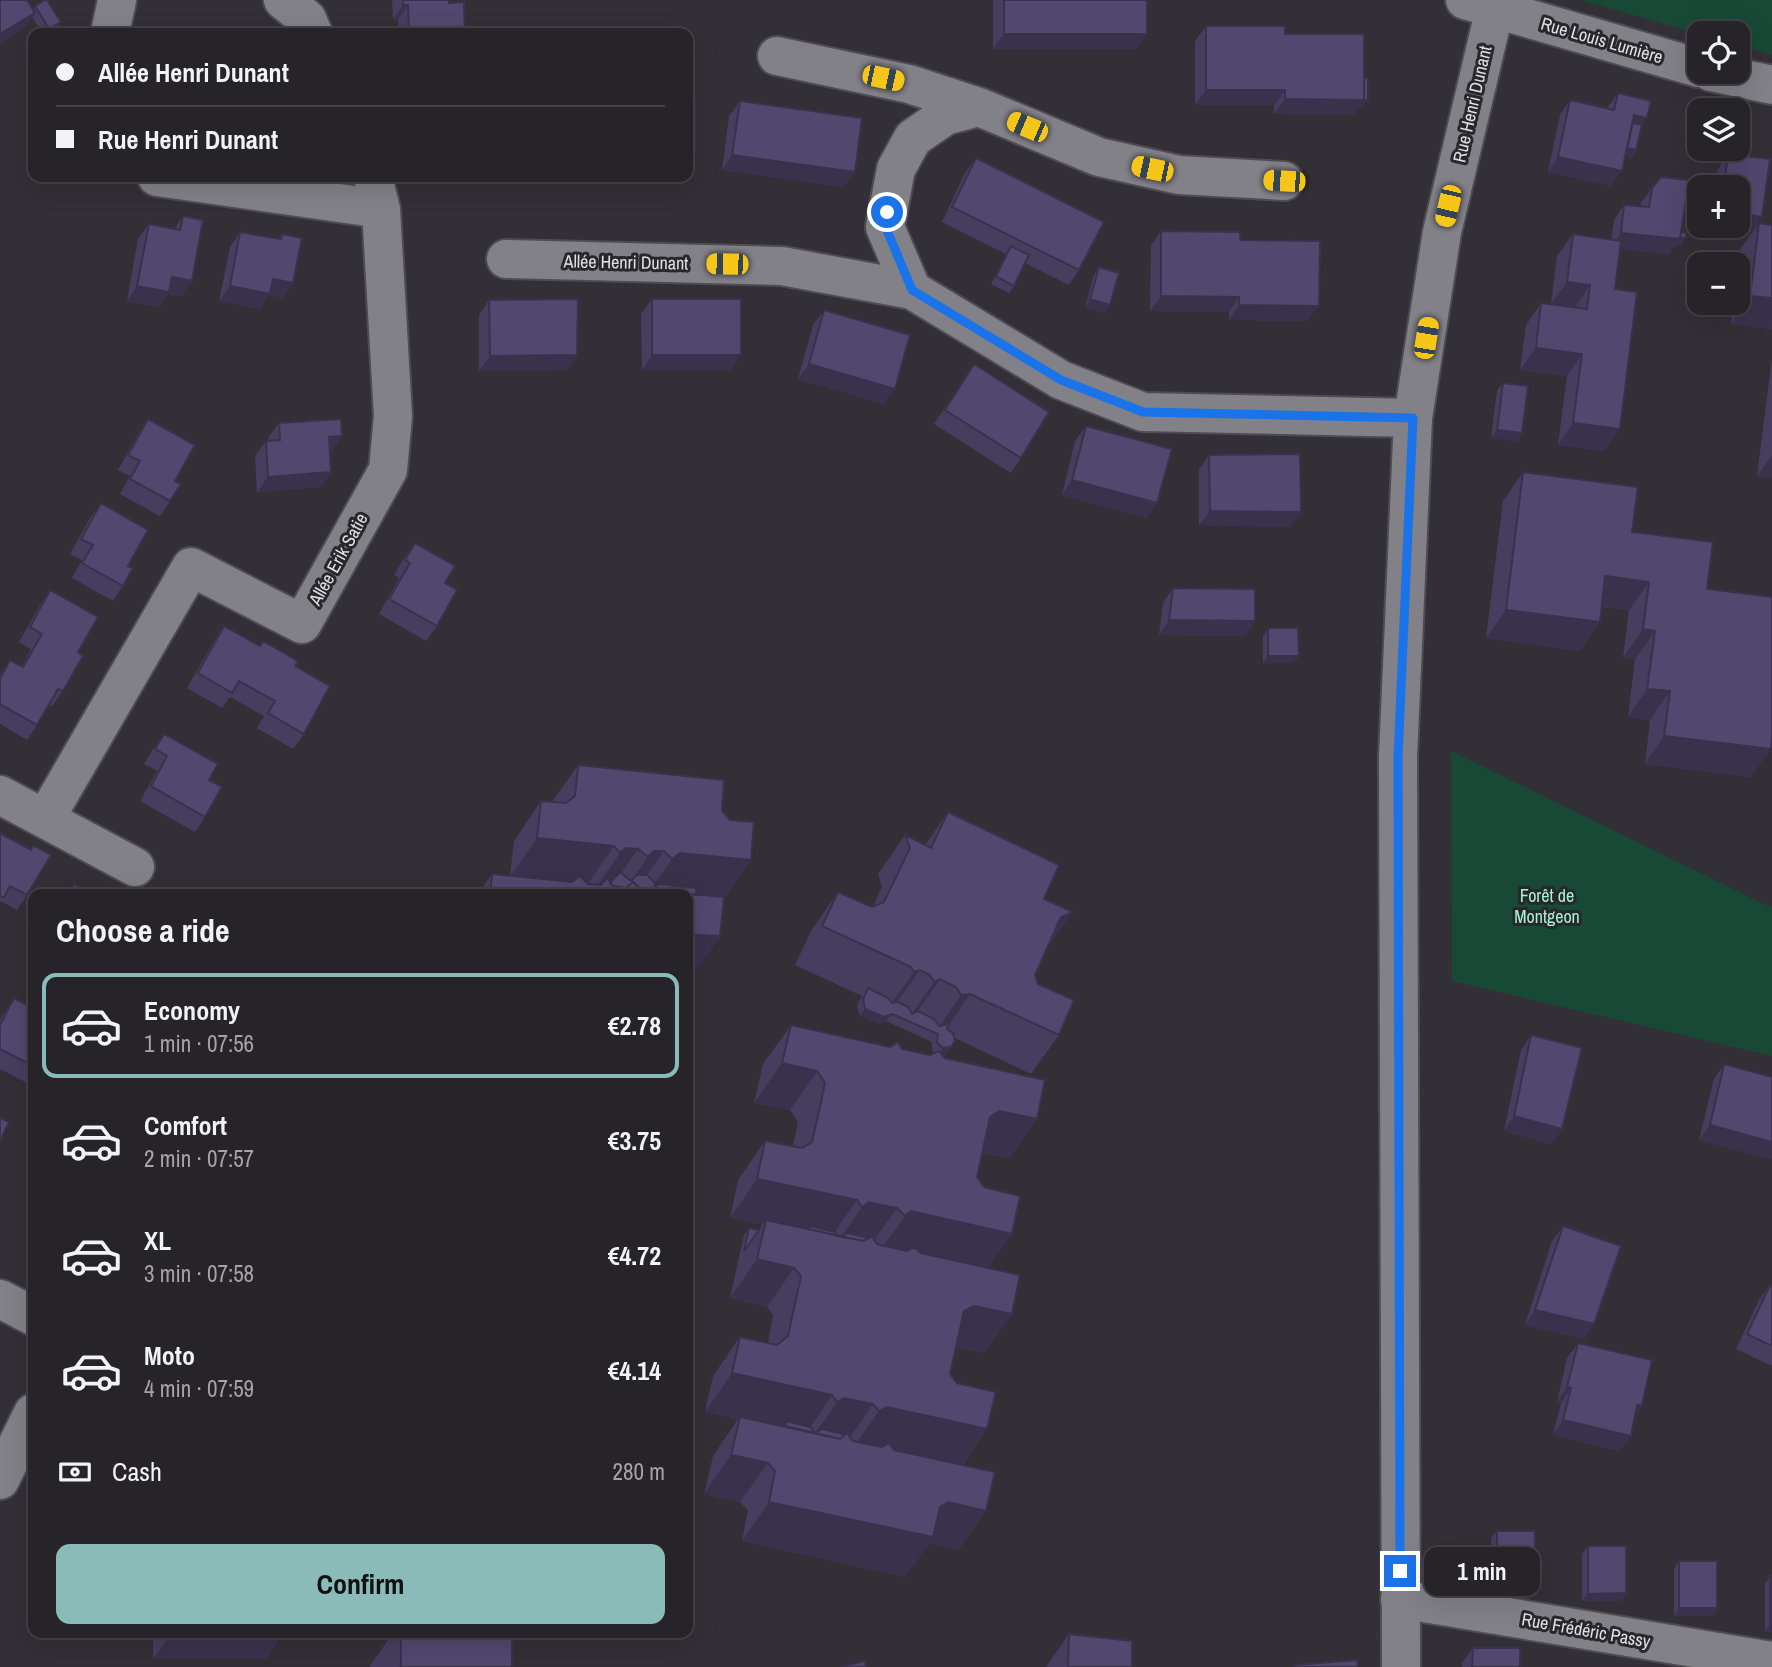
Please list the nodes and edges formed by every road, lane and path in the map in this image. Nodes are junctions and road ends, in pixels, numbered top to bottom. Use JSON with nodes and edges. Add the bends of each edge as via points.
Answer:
{"nodes":[{"id":1,"x":117,"y":0,"type":"edge"},
{"id":2,"x":284,"y":0,"type":"edge"},
{"id":3,"x":1480,"y":4,"type":"edge"},
{"id":4,"x":111,"y":28,"type":"edge"},
{"id":5,"x":311,"y":28,"type":"edge"},
{"id":6,"x":777,"y":56,"type":"dead end"},
{"id":7,"x":1687,"y":64,"type":"edge"},
{"id":8,"x":1750,"y":80,"type":"edge"},
{"id":9,"x":1772,"y":85,"type":"edge"},
{"id":10,"x":979,"y":107,"type":"junction"},
{"id":11,"x":1284,"y":181,"type":"dead end"},
{"id":12,"x":226,"y":182,"type":"edge"},
{"id":13,"x":377,"y":193,"type":"edge"},
{"id":14,"x":506,"y":258,"type":"dead end"},
{"id":15,"x":912,"y":290,"type":"junction"},
{"id":16,"x":1413,"y":418,"type":"junction"},
{"id":17,"x":0,"y":795,"type":"edge"},
{"id":18,"x":44,"y":819,"type":"junction"},
{"id":19,"x":135,"y":867,"type":"dead end"},
{"id":20,"x":0,"y":1299,"type":"edge"},
{"id":21,"x":28,"y":1313,"type":"edge"},
{"id":22,"x":28,"y":1423,"type":"edge"},
{"id":23,"x":0,"y":1480,"type":"edge"},
{"id":24,"x":1400,"y":1599,"type":"junction"},
{"id":25,"x":1772,"y":1661,"type":"edge"},
{"id":26,"x":1401,"y":1667,"type":"edge"}],
"edges":[{"from":1,"to":4,"type":"street"},
{"from":2,"to":5,"type":"street"},
{"from":3,"to":7,"type":"street","name":"Rue Louis Lumière"},
{"from":3,"to":16,"type":"street","name":"Rue Henri Dunant"},
{"from":6,"to":10,"type":"street","via":[[909,84]]},
{"from":8,"to":9,"type":"street"},
{"from":10,"to":11,"type":"street","via":[[1099,158],[1179,175]]},
{"from":10,"to":15,"type":"street","via":[[945,116],[913,138],[896,169],[886,228]]},
{"from":12,"to":13,"type":"street","name":"Allée Erik Satie"},
{"from":13,"to":18,"type":"street","name":"Allée Erik Satie","via":[[394,416],[387,470],[302,624],[191,567]]},
{"from":14,"to":15,"type":"street","name":"Allée Henri Dunant","via":[[782,266]]},
{"from":15,"to":16,"type":"street","name":"Allée Henri Dunant","via":[[1061,380],[1143,412]]},
{"from":16,"to":24,"type":"street","name":"Rue Henri Dunant","via":[[1398,757]]},
{"from":17,"to":18,"type":"street"},
{"from":18,"to":19,"type":"street"},
{"from":20,"to":21,"type":"street"},
{"from":22,"to":23,"type":"street"},
{"from":24,"to":25,"type":"street","name":"Rue Frédéric Passy"},
{"from":24,"to":26,"type":"street","name":"Rue Henri Dunant"}]}
